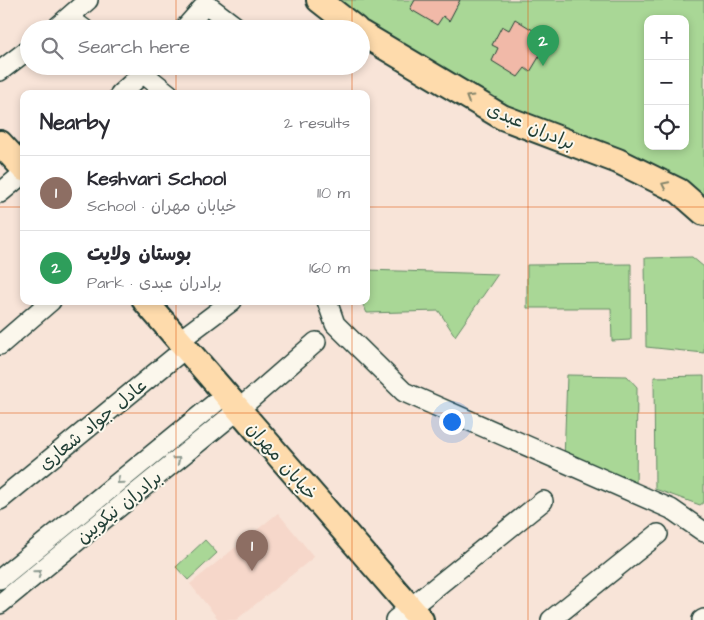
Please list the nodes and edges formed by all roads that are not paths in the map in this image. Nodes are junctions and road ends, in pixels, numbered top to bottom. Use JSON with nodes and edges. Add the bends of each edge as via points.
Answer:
{"nodes":[{"id":1,"x":319,"y":0,"type":"edge"},
{"id":2,"x":84,"y":1,"type":"edge"},
{"id":3,"x":72,"y":20,"type":"edge"},
{"id":4,"x":192,"y":20,"type":"edge"},
{"id":5,"x":227,"y":20,"type":"edge"},
{"id":6,"x":345,"y":20,"type":"edge"},
{"id":7,"x":370,"y":38,"type":"edge"},
{"id":8,"x":20,"y":56,"type":"edge"},
{"id":9,"x":0,"y":71,"type":"edge"},
{"id":10,"x":137,"y":75,"type":"edge"},
{"id":11,"x":149,"y":75,"type":"edge"},
{"id":12,"x":124,"y":90,"type":"edge"},
{"id":13,"x":165,"y":90,"type":"edge"},
{"id":14,"x":0,"y":143,"type":"edge"},
{"id":15,"x":20,"y":165,"type":"edge"},
{"id":16,"x":20,"y":176,"type":"edge"},
{"id":17,"x":0,"y":193,"type":"edge"},
{"id":18,"x":704,"y":213,"type":"edge"},
{"id":19,"x":45,"y":305,"type":"edge"},
{"id":20,"x":149,"y":305,"type":"edge"},
{"id":21,"x":228,"y":305,"type":"edge"},
{"id":22,"x":329,"y":305,"type":"edge"},
{"id":23,"x":316,"y":342,"type":"dead end"},
{"id":24,"x":184,"y":344,"type":"junction"},
{"id":25,"x":0,"y":345,"type":"edge"},
{"id":26,"x":231,"y":403,"type":"junction"},
{"id":27,"x":0,"y":500,"type":"edge"},
{"id":28,"x":543,"y":500,"type":"dead end"},
{"id":29,"x":704,"y":532,"type":"edge"},
{"id":30,"x":658,"y":534,"type":"dead end"},
{"id":31,"x":0,"y":579,"type":"edge"},
{"id":32,"x":0,"y":604,"type":"edge"},
{"id":33,"x":408,"y":616,"type":"edge"},
{"id":34,"x":551,"y":620,"type":"edge"}],
"edges":[{"from":1,"to":6,"type":"main road"},
{"from":2,"to":3,"type":"street"},
{"from":4,"to":5,"type":"street","via":[[206,4]]},
{"from":18,"to":7,"type":"main road","name":"برادران عبدی","one_way":true,"via":[[678,191],[618,162],[502,117]]},
{"from":8,"to":9,"type":"street"},
{"from":10,"to":12,"type":"street"},
{"from":11,"to":13,"type":"street"},
{"from":14,"to":15,"type":"main road"},
{"from":16,"to":17,"type":"street"},
{"from":19,"to":25,"type":"street"},
{"from":20,"to":24,"type":"main road","name":"خیابان مهران"},
{"from":21,"to":24,"type":"street","name":"عادل جواد شعاری"},
{"from":22,"to":29,"type":"street","via":[[336,324],[404,392],[671,509]]},
{"from":23,"to":26,"type":"street"},
{"from":24,"to":26,"type":"main road","name":"خیابان مهران"},
{"from":24,"to":27,"type":"street","name":"عادل جواد شعاری"},
{"from":26,"to":31,"type":"street","name":"برادران نیکوبین","one_way":true},
{"from":32,"to":26,"type":"street","name":"برادران نیکوبین","one_way":true},
{"from":26,"to":33,"type":"main road","name":"خیابان مهران"},
{"from":28,"to":33,"type":"street"},
{"from":30,"to":34,"type":"street"}]}
